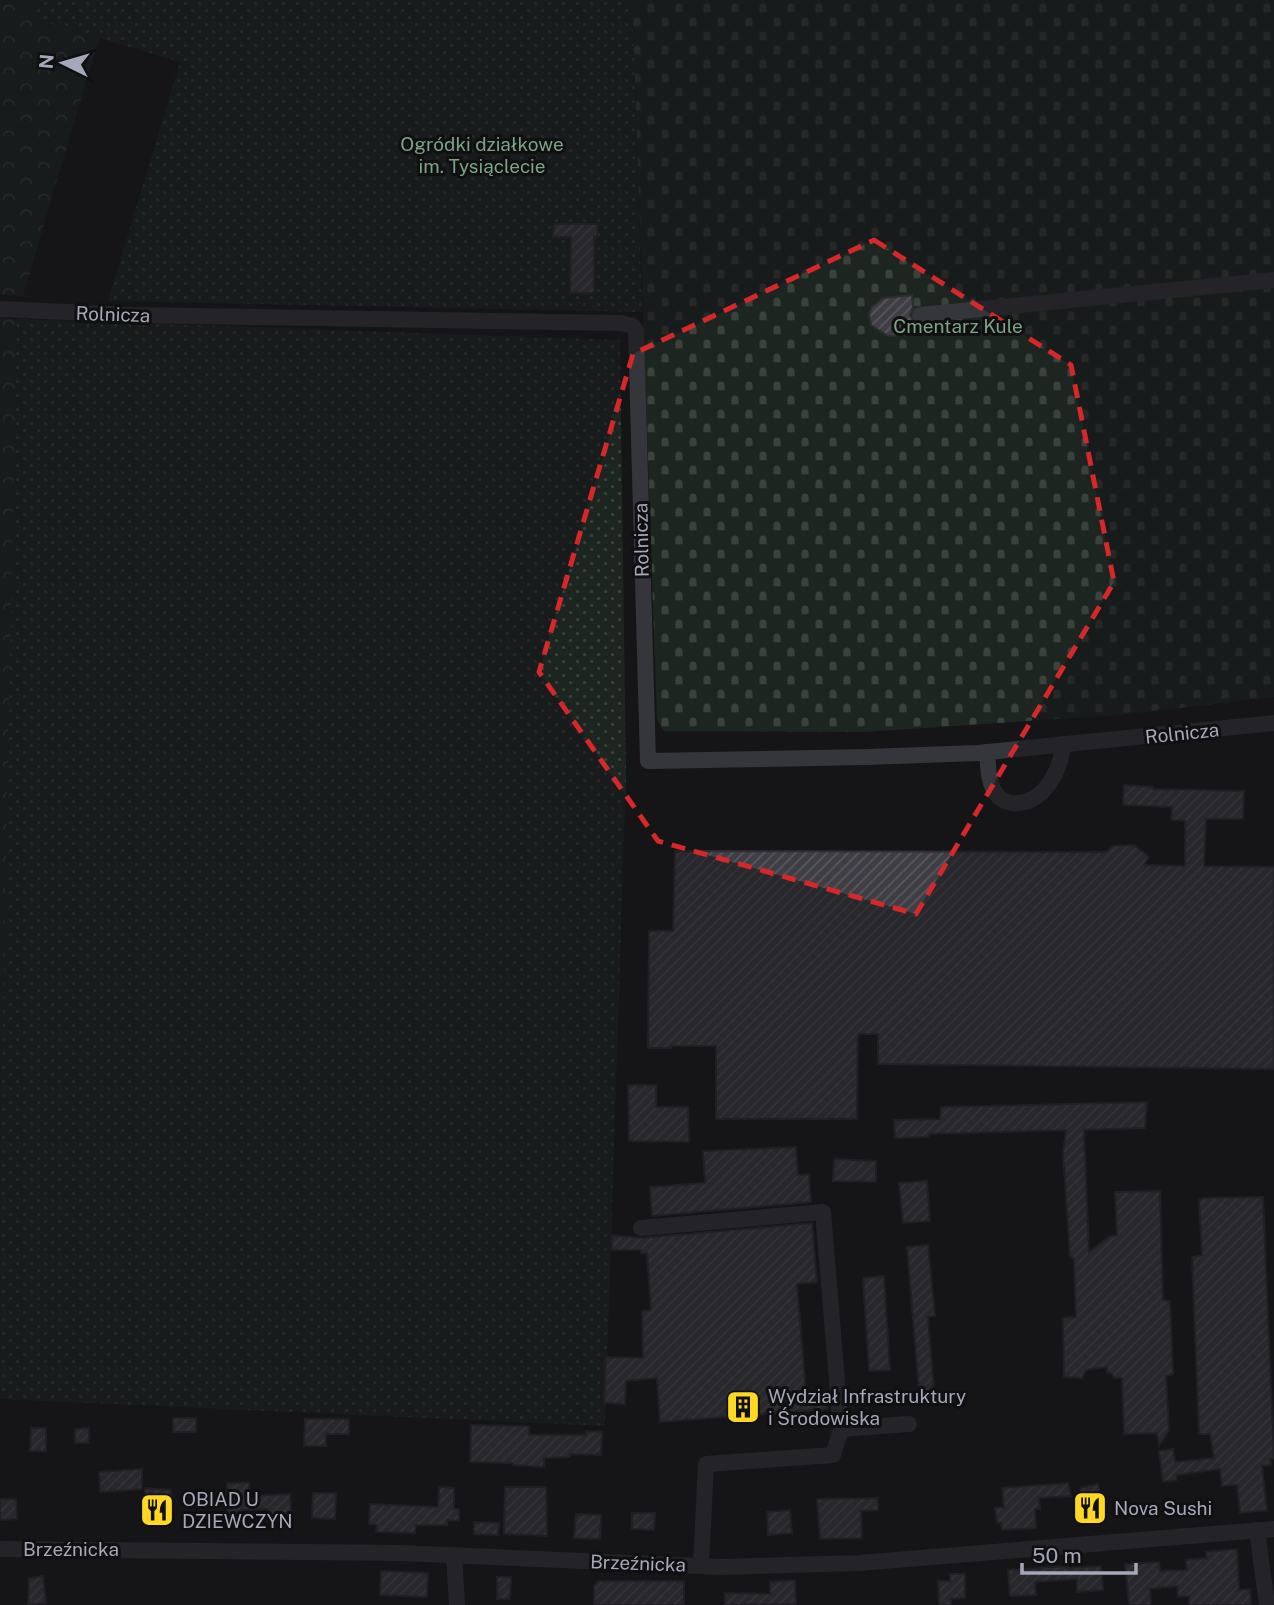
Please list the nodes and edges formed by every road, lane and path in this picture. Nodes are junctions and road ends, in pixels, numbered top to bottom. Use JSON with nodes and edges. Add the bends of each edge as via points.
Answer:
{"nodes":[{"id":1,"x":1274,"y":281,"type":"edge"},
{"id":2,"x":0,"y":309,"type":"edge"},
{"id":3,"x":920,"y":315,"type":"dead end"},
{"id":4,"x":1274,"y":723,"type":"edge"},
{"id":5,"x":1063,"y":745,"type":"junction"},
{"id":6,"x":987,"y":752,"type":"junction"},
{"id":7,"x":642,"y":1228,"type":"dead end"},
{"id":8,"x":909,"y":1424,"type":"dead end"},
{"id":9,"x":841,"y":1429,"type":"junction"},
{"id":10,"x":1274,"y":1529,"type":"edge"},
{"id":11,"x":1257,"y":1530,"type":"junction"},
{"id":12,"x":0,"y":1549,"type":"edge"},
{"id":13,"x":454,"y":1556,"type":"junction"},
{"id":14,"x":701,"y":1566,"type":"junction"},
{"id":15,"x":457,"y":1605,"type":"edge"},
{"id":16,"x":1267,"y":1605,"type":"edge"}],
"edges":[{"from":1,"to":3,"type":"street"},
{"from":2,"to":6,"type":"street","name":"Rolnicza","via":[[633,326],[648,761]]},
{"from":4,"to":5,"type":"street","name":"Rolnicza"},
{"from":5,"to":6,"type":"street","name":"Rolnicza"},
{"from":5,"to":6,"type":"street","via":[[1062,758],[1047,785],[1039,797],[1026,803],[1010,804],[996,794]]},
{"from":7,"to":9,"type":"street","via":[[822,1212]]},
{"from":8,"to":9,"type":"street"},
{"from":9,"to":14,"type":"street","via":[[832,1455],[706,1464]]},
{"from":10,"to":11,"type":"street","name":"Brzeźnicka"},
{"from":11,"to":14,"type":"street","name":"Brzeźnicka","via":[[859,1563]]},
{"from":11,"to":16,"type":"street"},
{"from":12,"to":13,"type":"street","name":"Brzeźnicka"},
{"from":13,"to":14,"type":"street","name":"Brzeźnicka"},
{"from":13,"to":15,"type":"street"}]}
